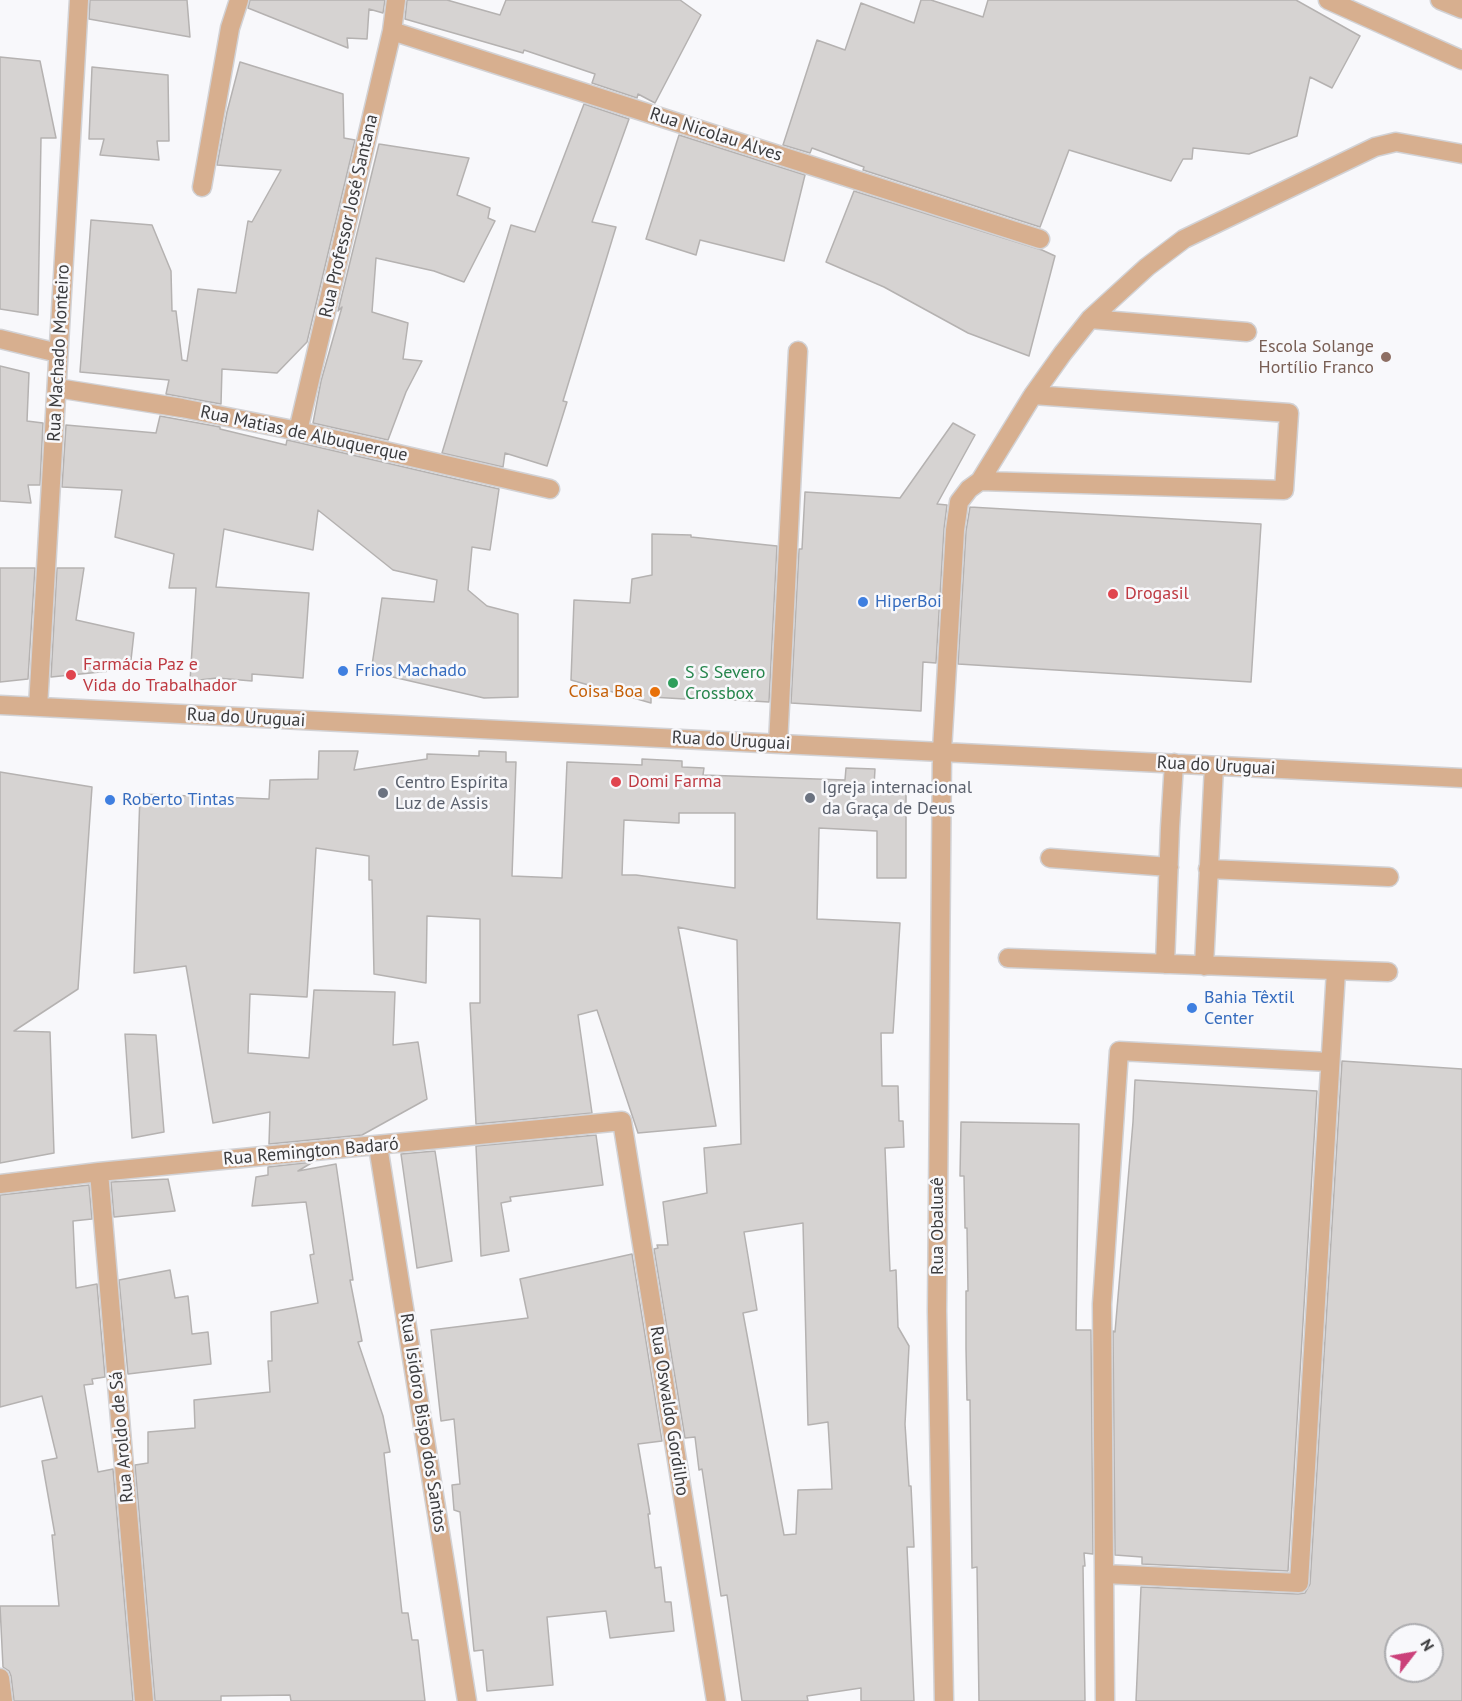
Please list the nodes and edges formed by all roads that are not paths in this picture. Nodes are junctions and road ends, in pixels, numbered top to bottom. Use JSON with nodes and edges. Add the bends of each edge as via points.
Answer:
{"nodes":[{"id":1,"x":79,"y":0,"type":"edge"},
{"id":2,"x":239,"y":0,"type":"edge"},
{"id":3,"x":396,"y":0,"type":"edge"},
{"id":4,"x":1328,"y":0,"type":"edge"},
{"id":5,"x":1440,"y":0,"type":"edge"},
{"id":6,"x":1462,"y":9,"type":"edge"},
{"id":7,"x":392,"y":31,"type":"junction"},
{"id":8,"x":1462,"y":60,"type":"edge"},
{"id":9,"x":1462,"y":154,"type":"edge"},
{"id":10,"x":202,"y":188,"type":"dead end"},
{"id":11,"x":1040,"y":239,"type":"dead end"},
{"id":12,"x":1090,"y":319,"type":"junction"},
{"id":13,"x":1247,"y":332,"type":"dead end"},
{"id":14,"x":0,"y":339,"type":"edge"},
{"id":15,"x":798,"y":351,"type":"dead end"},
{"id":16,"x":58,"y":353,"type":"junction"},
{"id":17,"x":57,"y":388,"type":"junction"},
{"id":18,"x":1033,"y":395,"type":"junction"},
{"id":19,"x":298,"y":431,"type":"junction"},
{"id":20,"x":980,"y":481,"type":"junction"},
{"id":21,"x":550,"y":489,"type":"dead end"},
{"id":22,"x":0,"y":705,"type":"edge"},
{"id":23,"x":38,"y":706,"type":"junction"},
{"id":24,"x":778,"y":744,"type":"junction"},
{"id":25,"x":942,"y":751,"type":"junction"},
{"id":26,"x":1174,"y":764,"type":"junction"},
{"id":27,"x":1214,"y":766,"type":"junction"},
{"id":28,"x":1462,"y":778,"type":"edge"},
{"id":29,"x":1050,"y":858,"type":"dead end"},
{"id":30,"x":1169,"y":867,"type":"junction"},
{"id":31,"x":1208,"y":869,"type":"junction"},
{"id":32,"x":1389,"y":877,"type":"dead end"},
{"id":33,"x":1008,"y":958,"type":"dead end"},
{"id":34,"x":1165,"y":964,"type":"junction"},
{"id":35,"x":1204,"y":966,"type":"junction"},
{"id":36,"x":1336,"y":971,"type":"junction"},
{"id":37,"x":1388,"y":972,"type":"dead end"},
{"id":38,"x":1329,"y":1062,"type":"junction"},
{"id":39,"x":622,"y":1121,"type":"joint"},
{"id":40,"x":378,"y":1146,"type":"junction"},
{"id":41,"x":99,"y":1172,"type":"junction"},
{"id":42,"x":0,"y":1184,"type":"edge"},
{"id":43,"x":1104,"y":1574,"type":"junction"},
{"id":44,"x":0,"y":1678,"type":"edge"},
{"id":45,"x":3,"y":1701,"type":"edge"},
{"id":46,"x":144,"y":1701,"type":"edge"},
{"id":47,"x":467,"y":1701,"type":"edge"},
{"id":48,"x":716,"y":1701,"type":"edge"},
{"id":49,"x":944,"y":1701,"type":"edge"},
{"id":50,"x":1105,"y":1701,"type":"edge"}],
"edges":[{"from":1,"to":16,"type":"street","name":"Rua Machado Monteiro"},
{"from":2,"to":10,"type":"street","via":[[230,28]]},
{"from":3,"to":7,"type":"street","name":"Rua Professor José Santana"},
{"from":4,"to":8,"type":"street"},
{"from":5,"to":6,"type":"street"},
{"from":7,"to":11,"type":"street","name":"Rua Nicolau Alves"},
{"from":7,"to":19,"type":"street","name":"Rua Professor José Santana"},
{"from":9,"to":12,"type":"street","name":"Rua Obaluaê","via":[[1396,142],[1358,154],[1184,239]]},
{"from":12,"to":13,"type":"street"},
{"from":12,"to":18,"type":"street","name":"Rua Obaluaê"},
{"from":14,"to":16,"type":"street"},
{"from":15,"to":24,"type":"street"},
{"from":16,"to":17,"type":"street","name":"Rua Machado Monteiro"},
{"from":17,"to":19,"type":"street","name":"Rua Matias de Albuquerque"},
{"from":17,"to":23,"type":"street","name":"Rua Machado Monteiro"},
{"from":18,"to":20,"type":"street","name":"Rua Obaluaê"},
{"from":18,"to":20,"type":"street","via":[[1289,413],[1284,490]]},
{"from":19,"to":21,"type":"street","name":"Rua Matias de Albuquerque"},
{"from":20,"to":25,"type":"street","name":"Rua Obaluaê","via":[[959,502],[955,530]]},
{"from":22,"to":23,"type":"street","name":"Rua do Uruguai"},
{"from":23,"to":24,"type":"street","name":"Rua do Uruguai"},
{"from":24,"to":25,"type":"street","name":"Rua do Uruguai"},
{"from":25,"to":26,"type":"street","name":"Rua do Uruguai"},
{"from":25,"to":49,"type":"street","name":"Rua Obaluaê","via":[[937,1311]]},
{"from":26,"to":27,"type":"street","name":"Rua do Uruguai"},
{"from":26,"to":30,"type":"street"},
{"from":27,"to":28,"type":"street","name":"Rua do Uruguai"},
{"from":27,"to":31,"type":"street"},
{"from":29,"to":30,"type":"street"},
{"from":30,"to":34,"type":"street"},
{"from":31,"to":32,"type":"street"},
{"from":31,"to":35,"type":"street"},
{"from":33,"to":34,"type":"street"},
{"from":34,"to":35,"type":"street"},
{"from":35,"to":36,"type":"street"},
{"from":36,"to":37,"type":"street"},
{"from":36,"to":38,"type":"street"},
{"from":38,"to":43,"type":"street","via":[[1299,1583]]},
{"from":38,"to":43,"type":"street","via":[[1119,1051],[1102,1304]]},
{"from":39,"to":40,"type":"street","name":"Rua Remington Badaró"},
{"from":39,"to":48,"type":"street","name":"Rua Oswaldo Gordilho"},
{"from":40,"to":41,"type":"street","name":"Rua Remington Badaró"},
{"from":40,"to":47,"type":"street","name":"Rua Isidoro Bispo dos Santos"},
{"from":41,"to":42,"type":"street","name":"Rua Remington Badaró"},
{"from":41,"to":46,"type":"street","name":"Rua Aroldo de Sá"},
{"from":43,"to":50,"type":"street"},
{"from":44,"to":45,"type":"street"}]}
